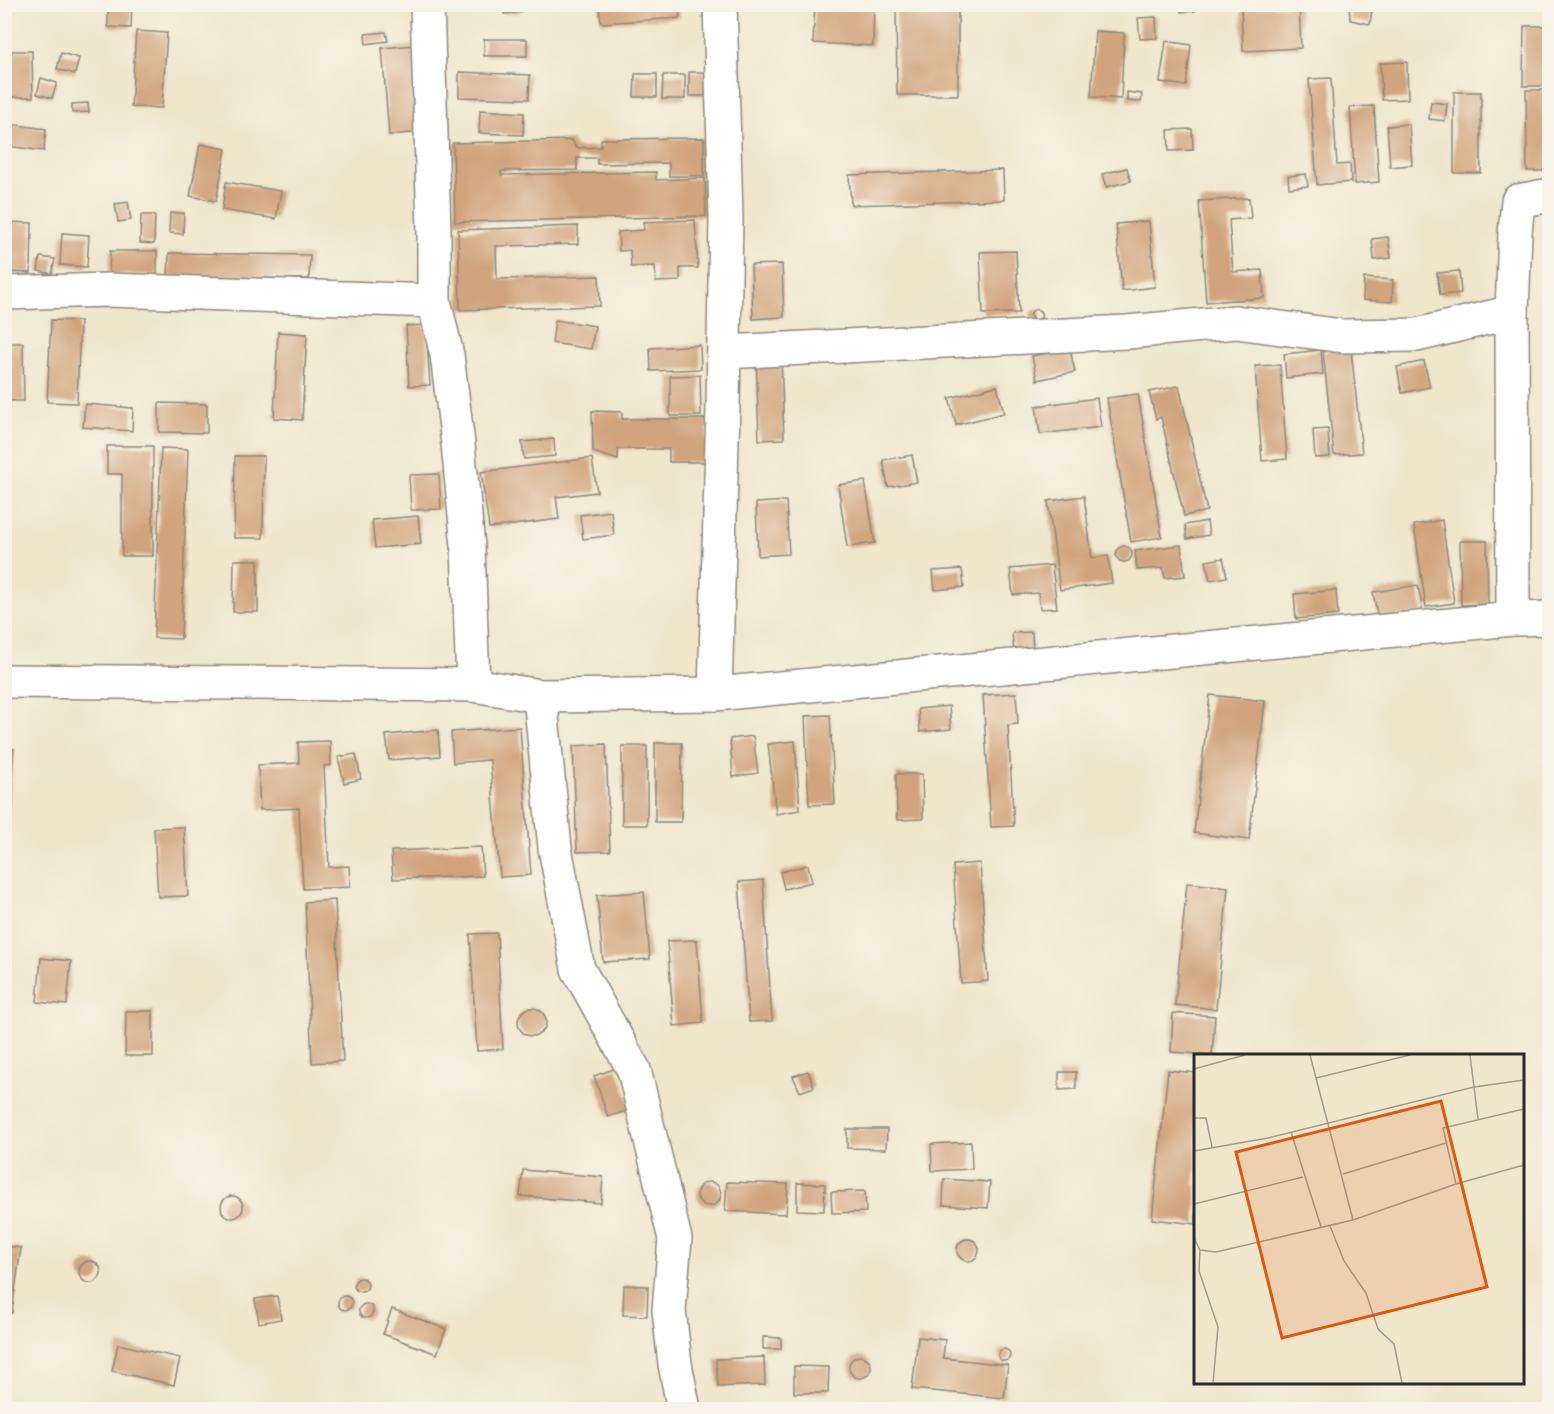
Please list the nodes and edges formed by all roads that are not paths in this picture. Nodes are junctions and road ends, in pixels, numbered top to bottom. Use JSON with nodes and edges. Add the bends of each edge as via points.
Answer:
{"nodes":[{"id":1,"x":427,"y":4,"type":"edge"},
{"id":2,"x":720,"y":4,"type":"edge"},
{"id":3,"x":1550,"y":195,"type":"edge"},
{"id":4,"x":4,"y":293,"type":"edge"},
{"id":5,"x":434,"y":301,"type":"junction"},
{"id":6,"x":1512,"y":312,"type":"junction"},
{"id":7,"x":724,"y":352,"type":"junction"},
{"id":8,"x":1550,"y":618,"type":"edge"},
{"id":9,"x":1512,"y":619,"type":"junction"},
{"id":10,"x":4,"y":681,"type":"edge"},
{"id":11,"x":473,"y":685,"type":"junction"},
{"id":12,"x":715,"y":694,"type":"junction"},
{"id":13,"x":540,"y":696,"type":"junction"},
{"id":14,"x":684,"y":1410,"type":"edge"}],
"edges":[{"from":1,"to":5,"type":"street"},
{"from":2,"to":7,"type":"street","via":[[726,217]]},
{"from":3,"to":6,"type":"street","via":[[1518,201]]},
{"from":4,"to":5,"type":"street","via":[[109,290]]},
{"from":5,"to":11,"type":"street","via":[[447,355],[458,444],[468,546]]},
{"from":6,"to":7,"type":"street","via":[[1418,335],[1343,336],[1236,322],[1127,332]]},
{"from":6,"to":9,"type":"street"},
{"from":7,"to":12,"type":"street"},
{"from":8,"to":9,"type":"street"},
{"from":9,"to":12,"type":"street"},
{"from":10,"to":11,"type":"street"},
{"from":11,"to":13,"type":"street"},
{"from":12,"to":13,"type":"street"},
{"from":13,"to":14,"type":"street","via":[[555,848],[578,969],[634,1070],[675,1239],[669,1310]]}]}
